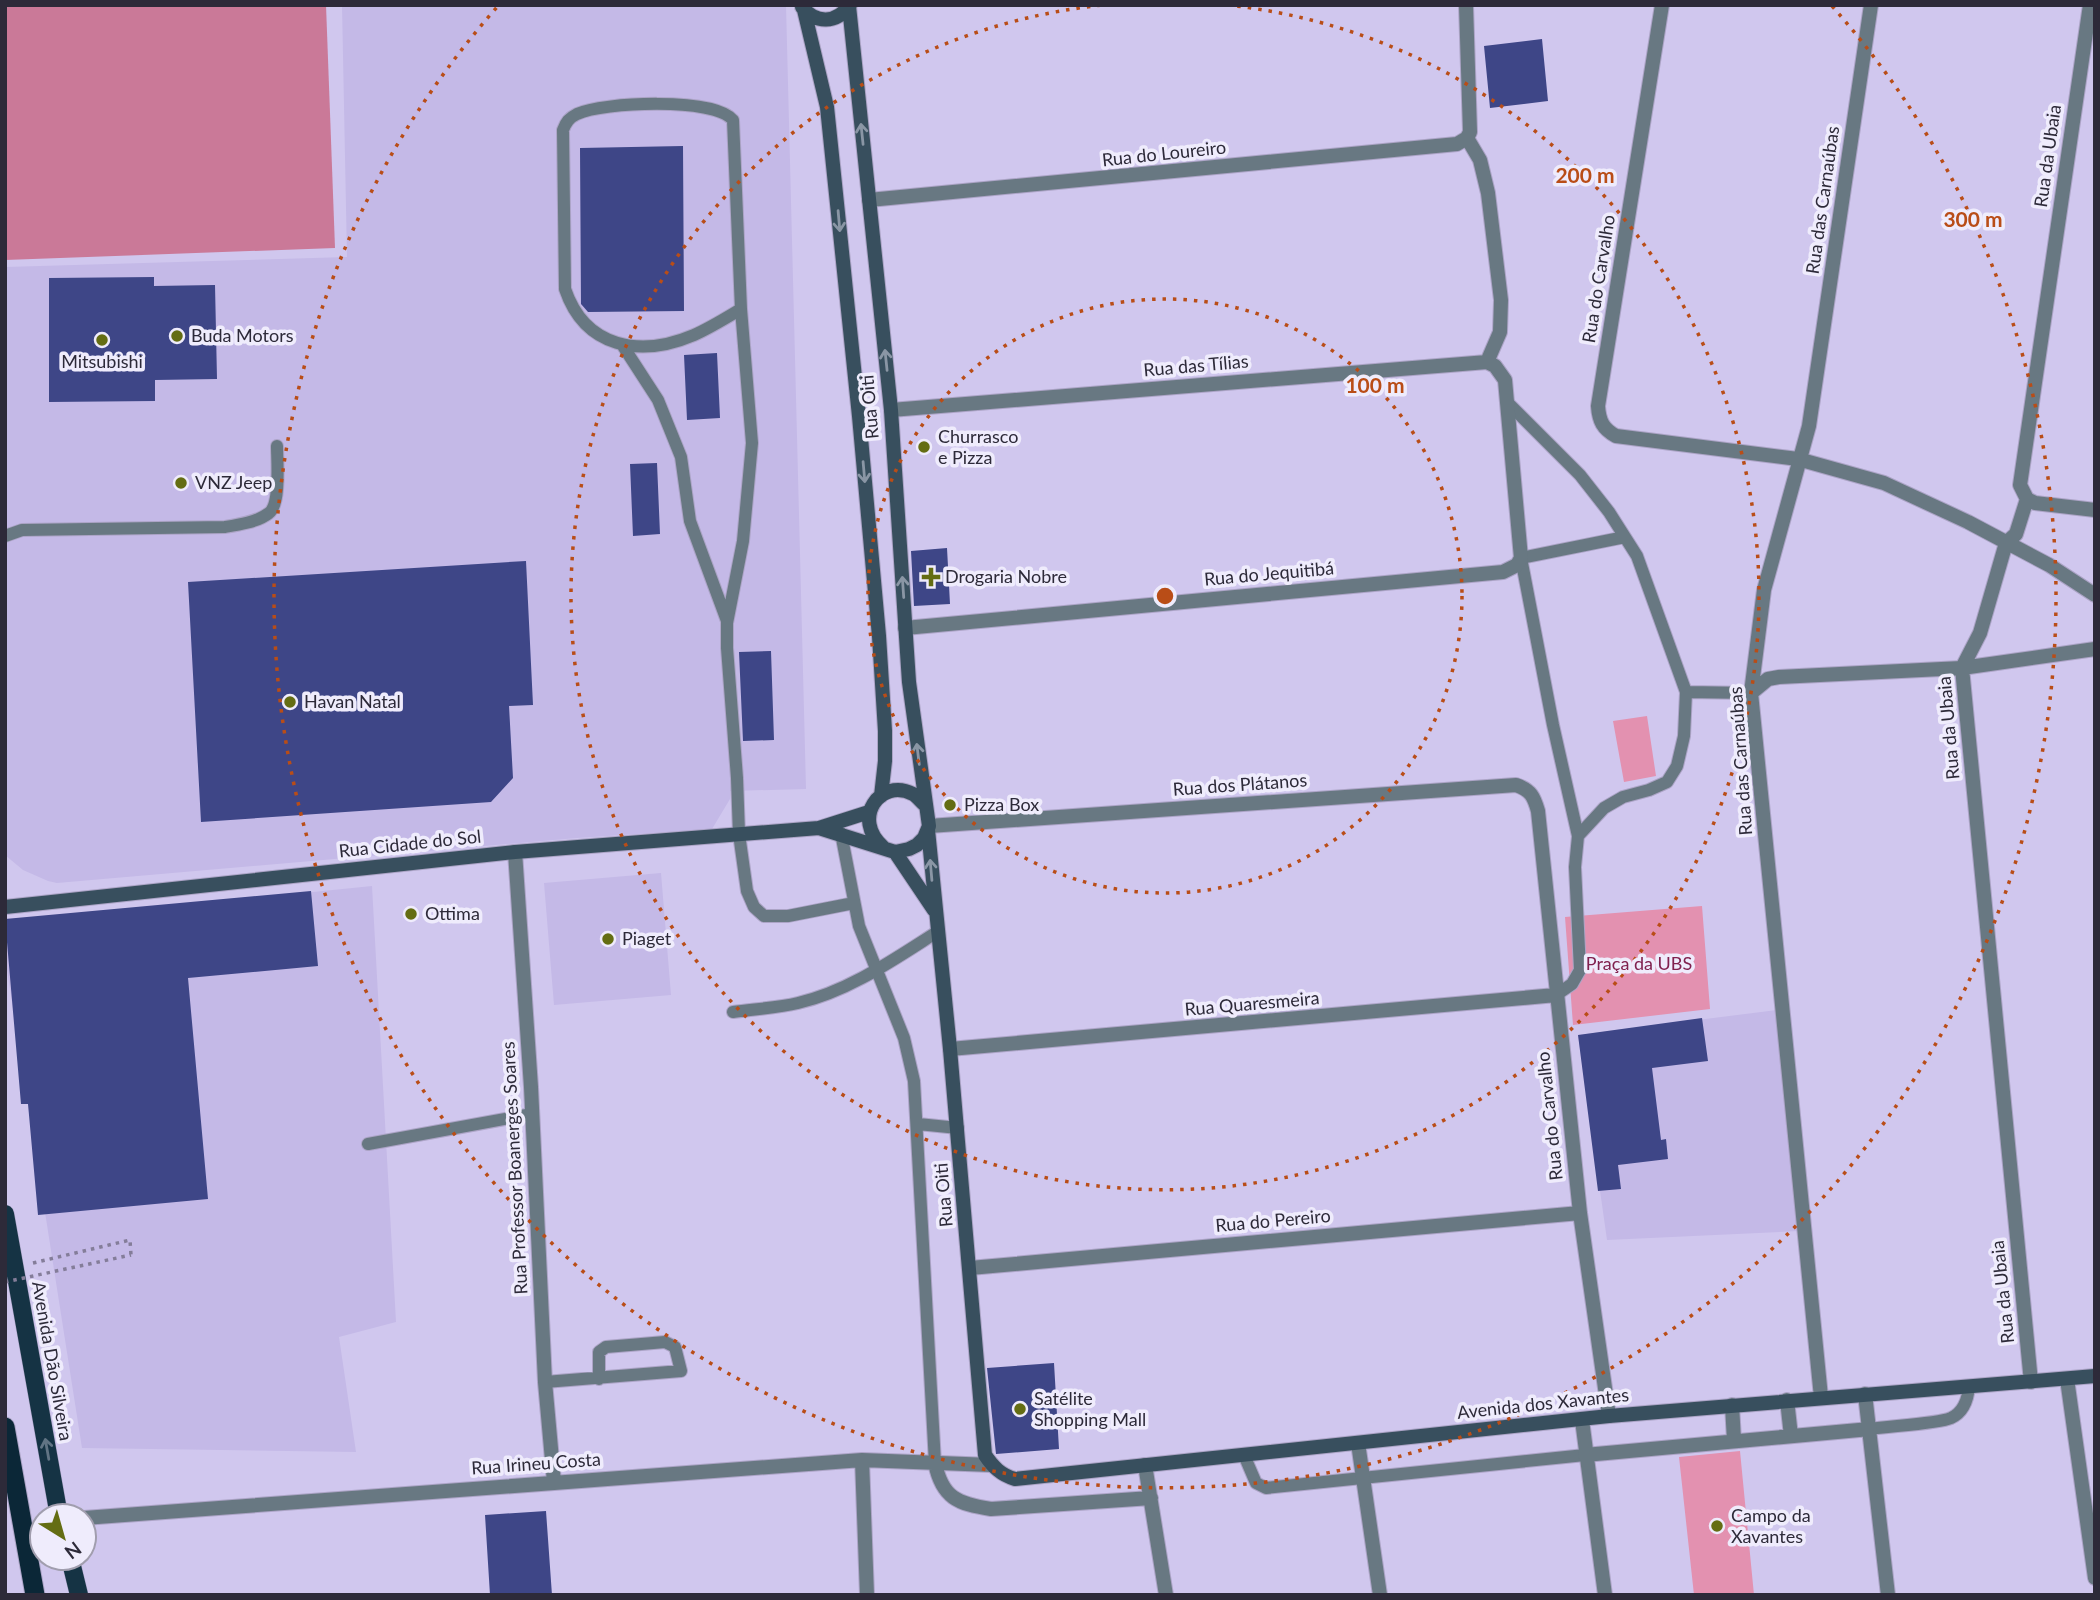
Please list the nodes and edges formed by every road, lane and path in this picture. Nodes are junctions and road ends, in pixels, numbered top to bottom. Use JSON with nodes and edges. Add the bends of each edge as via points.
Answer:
{"nodes":[{"id":1,"x":1466,"y":5,"type":"edge"},
{"id":2,"x":1662,"y":5,"type":"edge"},
{"id":3,"x":1871,"y":5,"type":"edge"},
{"id":4,"x":2090,"y":5,"type":"edge"},
{"id":5,"x":850,"y":6,"type":"edge"},
{"id":6,"x":803,"y":7,"type":"edge"},
{"id":7,"x":1464,"y":140,"type":"junction"},
{"id":8,"x":869,"y":200,"type":"junction"},
{"id":9,"x":741,"y":309,"type":"junction"},
{"id":10,"x":623,"y":346,"type":"junction"},
{"id":11,"x":1487,"y":362,"type":"junction"},
{"id":12,"x":1507,"y":402,"type":"junction"},
{"id":13,"x":891,"y":410,"type":"junction"},
{"id":14,"x":277,"y":446,"type":"dead end"},
{"id":15,"x":1798,"y":459,"type":"junction"},
{"id":16,"x":2027,"y":499,"type":"junction"},
{"id":17,"x":2095,"y":510,"type":"edge"},
{"id":18,"x":5,"y":536,"type":"edge"},
{"id":19,"x":1625,"y":537,"type":"junction"},
{"id":20,"x":2006,"y":543,"type":"junction"},
{"id":21,"x":1516,"y":564,"type":"junction"},
{"id":22,"x":2095,"y":594,"type":"edge"},
{"id":23,"x":727,"y":623,"type":"junction"},
{"id":24,"x":905,"y":628,"type":"junction"},
{"id":25,"x":2095,"y":649,"type":"edge"},
{"id":26,"x":1962,"y":668,"type":"junction"},
{"id":27,"x":1686,"y":692,"type":"junction"},
{"id":28,"x":1751,"y":693,"type":"junction"},
{"id":29,"x":881,"y":796,"type":"junction"},
{"id":30,"x":925,"y":805,"type":"junction"},
{"id":31,"x":1538,"y":811,"type":"joint"},
{"id":32,"x":869,"y":812,"type":"junction"},
{"id":33,"x":819,"y":828,"type":"junction"},
{"id":34,"x":928,"y":828,"type":"junction"},
{"id":35,"x":841,"y":833,"type":"junction"},
{"id":36,"x":739,"y":834,"type":"junction"},
{"id":37,"x":1578,"y":836,"type":"junction"},
{"id":38,"x":889,"y":850,"type":"junction"},
{"id":39,"x":515,"y":852,"type":"junction"},
{"id":40,"x":854,"y":903,"type":"junction"},
{"id":41,"x":5,"y":907,"type":"edge"},
{"id":42,"x":934,"y":911,"type":"junction"},
{"id":43,"x":937,"y":932,"type":"junction"},
{"id":44,"x":876,"y":970,"type":"junction"},
{"id":45,"x":1556,"y":995,"type":"junction"},
{"id":46,"x":733,"y":1012,"type":"dead end"},
{"id":47,"x":950,"y":1049,"type":"junction"},
{"id":48,"x":532,"y":1114,"type":"junction"},
{"id":49,"x":918,"y":1124,"type":"junction"},
{"id":50,"x":957,"y":1128,"type":"junction"},
{"id":51,"x":368,"y":1144,"type":"dead end"},
{"id":52,"x":1580,"y":1213,"type":"junction"},
{"id":53,"x":5,"y":1214,"type":"edge"},
{"id":54,"x":970,"y":1268,"type":"junction"},
{"id":55,"x":9,"y":1275,"type":"edge"},
{"id":56,"x":2095,"y":1376,"type":"edge"},
{"id":57,"x":599,"y":1379,"type":"junction"},
{"id":58,"x":2067,"y":1379,"type":"junction"},
{"id":59,"x":545,"y":1382,"type":"junction"},
{"id":60,"x":2031,"y":1382,"type":"junction"},
{"id":61,"x":1969,"y":1386,"type":"junction"},
{"id":62,"x":1866,"y":1394,"type":"junction"},
{"id":63,"x":1821,"y":1397,"type":"junction"},
{"id":64,"x":1787,"y":1400,"type":"junction"},
{"id":65,"x":1732,"y":1405,"type":"junction"},
{"id":66,"x":1609,"y":1416,"type":"junction"},
{"id":67,"x":1582,"y":1420,"type":"junction"},
{"id":68,"x":5,"y":1427,"type":"edge"},
{"id":69,"x":1870,"y":1429,"type":"junction"},
{"id":70,"x":1791,"y":1436,"type":"junction"},
{"id":71,"x":1734,"y":1440,"type":"junction"},
{"id":72,"x":1357,"y":1443,"type":"junction"},
{"id":73,"x":1244,"y":1455,"type":"junction"},
{"id":74,"x":1585,"y":1455,"type":"junction"},
{"id":75,"x":862,"y":1460,"type":"junction"},
{"id":76,"x":935,"y":1463,"type":"junction"},
{"id":77,"x":1145,"y":1465,"type":"junction"},
{"id":78,"x":995,"y":1468,"type":"junction"},
{"id":79,"x":1363,"y":1477,"type":"junction"},
{"id":80,"x":554,"y":1482,"type":"junction"},
{"id":81,"x":1151,"y":1498,"type":"junction"},
{"id":82,"x":57,"y":1502,"type":"edge"},
{"id":83,"x":98,"y":1517,"type":"edge"},
{"id":84,"x":73,"y":1572,"type":"edge"},
{"id":85,"x":2095,"y":1578,"type":"edge"},
{"id":86,"x":35,"y":1595,"type":"edge"},
{"id":87,"x":79,"y":1595,"type":"edge"},
{"id":88,"x":867,"y":1595,"type":"edge"},
{"id":89,"x":1166,"y":1595,"type":"edge"},
{"id":90,"x":1380,"y":1595,"type":"edge"},
{"id":91,"x":1605,"y":1595,"type":"edge"},
{"id":92,"x":1888,"y":1595,"type":"edge"}],
"edges":[{"from":1,"to":7,"type":"street","via":[[1470,132]]},
{"from":2,"to":15,"type":"street","name":"Rua do Carvalho","via":[[1599,419],[1616,436]]},
{"from":3,"to":15,"type":"street","name":"Rua das Carnaúbas","via":[[1809,426]]},
{"from":4,"to":16,"type":"street","name":"Rua da Ubaia","via":[[2020,485]]},
{"from":5,"to":6,"type":"main road","via":[[830,20],[814,18]]},
{"from":8,"to":5,"type":"main road","name":"Rua Oiti","one_way":true},
{"from":6,"to":29,"type":"main road","name":"Rua Oiti","one_way":true,"via":[[827,107],[859,416],[885,722]]},
{"from":7,"to":8,"type":"street","name":"Rua do Loureiro"},
{"from":7,"to":11,"type":"street","via":[[1479,160],[1488,193],[1501,300],[1500,332]]},
{"from":13,"to":8,"type":"main road","name":"Rua Oiti","one_way":true},
{"from":9,"to":10,"type":"lane","via":[[692,336]]},
{"from":9,"to":10,"type":"lane","via":[[733,120],[724,113],[684,105],[619,105],[586,111],[567,121],[563,130],[565,289],[572,309],[592,332]]},
{"from":9,"to":23,"type":"lane","via":[[752,443],[743,541]]},
{"from":10,"to":23,"type":"lane","via":[[658,400],[681,457],[690,521]]},
{"from":11,"to":12,"type":"street","via":[[1505,380]]},
{"from":11,"to":13,"type":"street","name":"Rua das Tílias"},
{"from":12,"to":19,"type":"lane","via":[[1580,475]]},
{"from":12,"to":21,"type":"street"},
{"from":24,"to":13,"type":"main road","name":"Rua Oiti","one_way":true},
{"from":14,"to":18,"type":"lane","via":[[275,505],[269,513],[240,524],[22,530]]},
{"from":15,"to":20,"type":"street","via":[[1895,487]]},
{"from":15,"to":28,"type":"street","name":"Rua das Carnaúbas","via":[[1764,590]]},
{"from":16,"to":17,"type":"street"},
{"from":16,"to":20,"type":"street","name":"Rua da Ubaia","via":[[2016,534]]},
{"from":19,"to":21,"type":"lane"},
{"from":19,"to":27,"type":"lane","via":[[1637,556]]},
{"from":20,"to":22,"type":"street"},
{"from":20,"to":26,"type":"street","name":"Rua da Ubaia","via":[[1980,633]]},
{"from":21,"to":24,"type":"street","name":"Rua do Jequitibá","via":[[1503,572]]},
{"from":21,"to":37,"type":"lane"},
{"from":23,"to":36,"type":"lane"},
{"from":30,"to":24,"type":"main road","name":"Rua Oiti","one_way":true},
{"from":25,"to":26,"type":"street"},
{"from":26,"to":28,"type":"street","via":[[1779,677],[1768,679]]},
{"from":26,"to":60,"type":"street","name":"Rua da Ubaia"},
{"from":27,"to":28,"type":"lane"},
{"from":27,"to":37,"type":"lane","via":[[1684,736],[1677,766],[1667,782],[1604,808]]},
{"from":28,"to":63,"type":"street","name":"Rua das Carnaúbas"},
{"from":29,"to":30,"type":"main road","via":[[897,790],[913,793]]},
{"from":29,"to":32,"type":"main road"},
{"from":30,"to":34,"type":"main road"},
{"from":31,"to":34,"type":"street","name":"Rua dos Plátanos","via":[[1534,796],[1516,785]]},
{"from":31,"to":45,"type":"street","name":"Rua do Carvalho"},
{"from":32,"to":33,"type":"main road","name":"Rua Cidade do Sol"},
{"from":32,"to":38,"type":"main road","via":[[873,839]]},
{"from":33,"to":35,"type":"main road","name":"Rua Cidade do Sol"},
{"from":33,"to":36,"type":"main road","name":"Rua Cidade do Sol"},
{"from":34,"to":38,"type":"main road","via":[[917,845]]},
{"from":42,"to":34,"type":"main road","name":"Rua Oiti","one_way":true},
{"from":35,"to":38,"type":"main road","name":"Rua Cidade do Sol"},
{"from":35,"to":40,"type":"lane"},
{"from":36,"to":39,"type":"main road","name":"Rua Cidade do Sol"},
{"from":36,"to":40,"type":"lane","via":[[747,891],[764,916]]},
{"from":37,"to":45,"type":"lane","via":[[1580,970],[1572,984]]},
{"from":38,"to":42,"type":"main road","name":"Rua Oiti"},
{"from":39,"to":41,"type":"main road","name":"Rua Cidade do Sol"},
{"from":39,"to":48,"type":"street","name":"Rua Professor Boanerges Soares"},
{"from":40,"to":44,"type":"lane"},
{"from":42,"to":43,"type":"main road","name":"Rua Oiti"},
{"from":43,"to":44,"type":"lane"},
{"from":43,"to":47,"type":"main road","name":"Rua Oiti"},
{"from":44,"to":46,"type":"lane","via":[[797,1004]]},
{"from":44,"to":49,"type":"lane","via":[[904,1038]]},
{"from":45,"to":47,"type":"street","name":"Rua Quaresmeira"},
{"from":45,"to":52,"type":"street","name":"Rua do Carvalho"},
{"from":47,"to":50,"type":"main road","name":"Rua Oiti"},
{"from":48,"to":51,"type":"lane"},
{"from":48,"to":59,"type":"street","name":"Rua Professor Boanerges Soares"},
{"from":49,"to":50,"type":"lane"},
{"from":49,"to":76,"type":"lane"},
{"from":50,"to":54,"type":"main road","name":"Rua Oiti"},
{"from":52,"to":54,"type":"street","name":"Rua do Pereiro"},
{"from":52,"to":66,"type":"street","name":"Rua do Carvalho"},
{"from":53,"to":55,"type":"main road","name":"Avenida Dão Silveira"},
{"from":54,"to":78,"type":"main road","name":"Rua Oiti","via":[[985,1455]]},
{"from":55,"to":55,"type":"path","bridge":true,"via":[[131,1255],[130,1240]]},
{"from":82,"to":55,"type":"main road","name":"Avenida Dão Silveira","one_way":true},
{"from":56,"to":58,"type":"main road","name":"Avenida dos Xavantes"},
{"from":57,"to":57,"type":"lane","via":[[681,1371],[675,1347],[665,1342],[606,1347],[599,1352]]},
{"from":57,"to":59,"type":"lane"},
{"from":58,"to":60,"type":"main road","name":"Avenida dos Xavantes"},
{"from":58,"to":85,"type":"street"},
{"from":59,"to":80,"type":"street","name":"Rua Professor Boanerges Soares"},
{"from":60,"to":61,"type":"main road","name":"Avenida dos Xavantes"},
{"from":61,"to":62,"type":"main road","name":"Avenida dos Xavantes"},
{"from":61,"to":69,"type":"lane","via":[[1962,1410],[1951,1418]]},
{"from":62,"to":63,"type":"main road","name":"Avenida dos Xavantes"},
{"from":62,"to":69,"type":"street"},
{"from":63,"to":64,"type":"main road","name":"Avenida dos Xavantes"},
{"from":64,"to":65,"type":"main road","name":"Avenida dos Xavantes"},
{"from":64,"to":70,"type":"street"},
{"from":65,"to":66,"type":"main road","name":"Avenida dos Xavantes"},
{"from":65,"to":71,"type":"street"},
{"from":66,"to":67,"type":"main road","name":"Avenida dos Xavantes"},
{"from":67,"to":72,"type":"main road","name":"Avenida dos Xavantes"},
{"from":67,"to":74,"type":"street"},
{"from":68,"to":86,"type":"highway"},
{"from":69,"to":70,"type":"street"},
{"from":69,"to":92,"type":"street"},
{"from":70,"to":71,"type":"street"},
{"from":71,"to":74,"type":"street"},
{"from":72,"to":73,"type":"main road","name":"Avenida dos Xavantes"},
{"from":72,"to":79,"type":"street"},
{"from":73,"to":77,"type":"main road","name":"Avenida dos Xavantes"},
{"from":73,"to":79,"type":"lane","via":[[1256,1483],[1266,1488]]},
{"from":74,"to":79,"type":"lane"},
{"from":74,"to":91,"type":"street"},
{"from":75,"to":76,"type":"street","name":"Rua Irineu Costa"},
{"from":75,"to":80,"type":"street","name":"Rua Irineu Costa"},
{"from":75,"to":88,"type":"street"},
{"from":76,"to":78,"type":"street","name":"Rua Irineu Costa"},
{"from":76,"to":81,"type":"street","via":[[946,1493],[968,1505],[991,1509]]},
{"from":77,"to":78,"type":"main road","name":"Avenida dos Xavantes","via":[[1015,1479]]},
{"from":77,"to":81,"type":"street"},
{"from":79,"to":90,"type":"street"},
{"from":80,"to":83,"type":"street","name":"Rua Irineu Costa"},
{"from":81,"to":89,"type":"street"},
{"from":84,"to":87,"type":"main road"}]}
